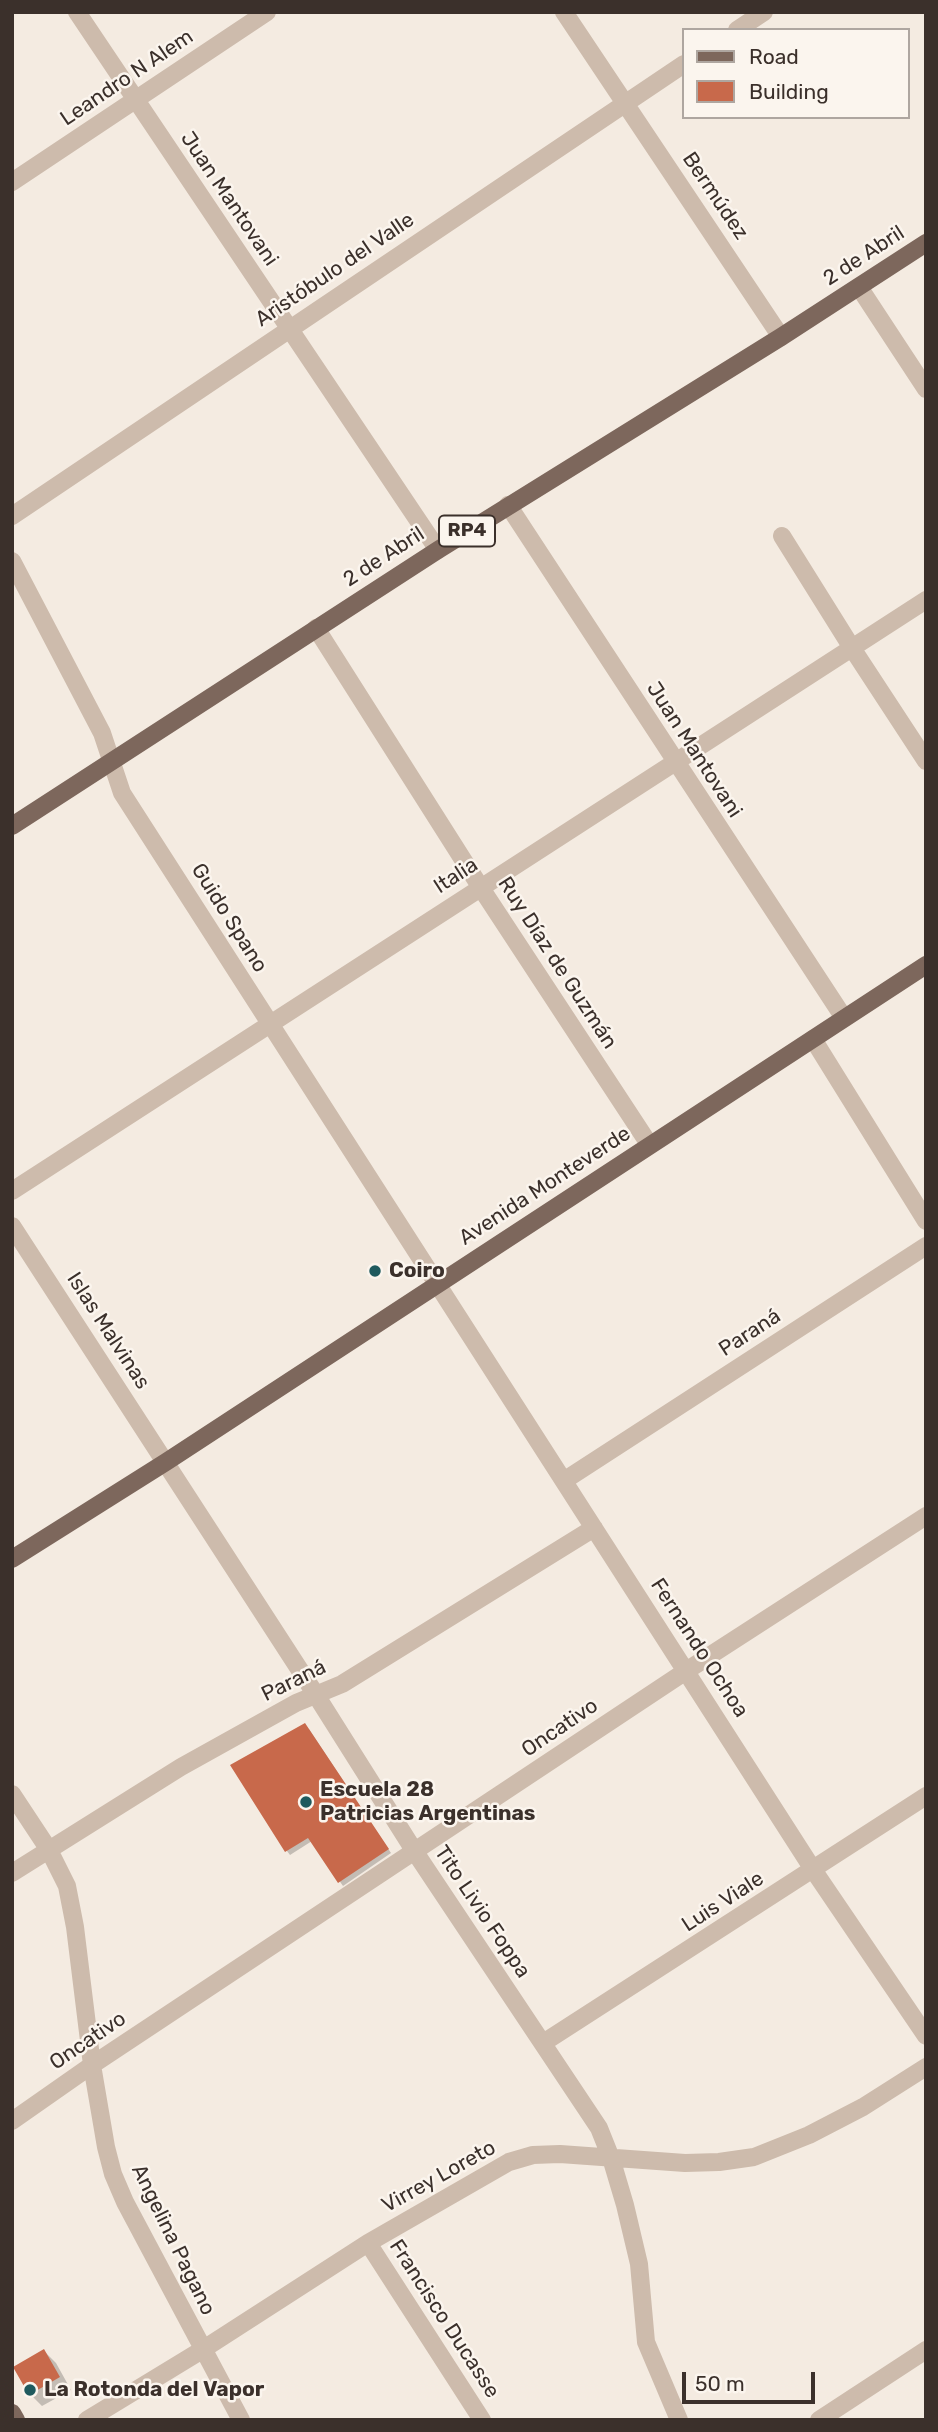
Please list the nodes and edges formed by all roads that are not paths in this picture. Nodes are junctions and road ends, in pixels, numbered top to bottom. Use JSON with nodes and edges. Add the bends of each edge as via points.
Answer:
{"nodes":[{"id":1,"x":77,"y":12,"type":"edge"},
{"id":2,"x":267,"y":12,"type":"edge"},
{"id":3,"x":564,"y":12,"type":"edge"},
{"id":4,"x":764,"y":12,"type":"edge"},
{"id":5,"x":740,"y":28,"type":"edge"},
{"id":6,"x":682,"y":65,"type":"edge"},
{"id":7,"x":135,"y":100,"type":"junction"},
{"id":8,"x":625,"y":102,"type":"junction"},
{"id":9,"x":12,"y":182,"type":"edge"},
{"id":10,"x":926,"y":243,"type":"edge"},
{"id":11,"x":859,"y":288,"type":"junction"},
{"id":12,"x":289,"y":328,"type":"junction"},
{"id":13,"x":781,"y":337,"type":"junction"},
{"id":14,"x":926,"y":389,"type":"edge"},
{"id":15,"x":508,"y":505,"type":"junction"},
{"id":16,"x":12,"y":516,"type":"edge"},
{"id":17,"x":782,"y":536,"type":"dead end"},
{"id":18,"x":438,"y":550,"type":"junction"},
{"id":19,"x":12,"y":561,"type":"edge"},
{"id":20,"x":926,"y":600,"type":"edge"},
{"id":21,"x":316,"y":628,"type":"junction"},
{"id":22,"x":852,"y":648,"type":"junction"},
{"id":23,"x":674,"y":761,"type":"junction"},
{"id":24,"x":926,"y":761,"type":"edge"},
{"id":25,"x":112,"y":762,"type":"junction"},
{"id":26,"x":12,"y":826,"type":"edge"},
{"id":27,"x":481,"y":888,"type":"junction"},
{"id":28,"x":926,"y":965,"type":"edge"},
{"id":29,"x":844,"y":1018,"type":"junction"},
{"id":30,"x":270,"y":1026,"type":"junction"},
{"id":31,"x":813,"y":1039,"type":"junction"},
{"id":32,"x":649,"y":1144,"type":"junction"},
{"id":33,"x":12,"y":1191,"type":"edge"},
{"id":34,"x":926,"y":1221,"type":"edge"},
{"id":35,"x":12,"y":1226,"type":"edge"},
{"id":36,"x":926,"y":1246,"type":"edge"},
{"id":37,"x":436,"y":1284,"type":"junction"},
{"id":38,"x":166,"y":1462,"type":"junction"},
{"id":39,"x":565,"y":1480,"type":"junction"},
{"id":40,"x":926,"y":1517,"type":"edge"},
{"id":41,"x":594,"y":1528,"type":"junction"},
{"id":42,"x":12,"y":1559,"type":"edge"},
{"id":43,"x":686,"y":1671,"type":"junction"},
{"id":44,"x":316,"y":1695,"type":"junction"},
{"id":45,"x":12,"y":1794,"type":"edge"},
{"id":46,"x":926,"y":1796,"type":"edge"},
{"id":47,"x":49,"y":1850,"type":"junction"},
{"id":48,"x":415,"y":1852,"type":"junction"},
{"id":49,"x":814,"y":1871,"type":"junction"},
{"id":50,"x":12,"y":1873,"type":"edge"},
{"id":51,"x":926,"y":2036,"type":"edge"},
{"id":52,"x":543,"y":2043,"type":"junction"},
{"id":53,"x":92,"y":2065,"type":"junction"},
{"id":54,"x":926,"y":2067,"type":"edge"},
{"id":55,"x":12,"y":2120,"type":"edge"},
{"id":56,"x":611,"y":2158,"type":"junction"},
{"id":57,"x":368,"y":2243,"type":"junction"},
{"id":58,"x":202,"y":2350,"type":"junction"},
{"id":59,"x":926,"y":2350,"type":"edge"},
{"id":60,"x":12,"y":2413,"type":"edge"},
{"id":61,"x":16,"y":2420,"type":"edge"},
{"id":62,"x":87,"y":2420,"type":"edge"},
{"id":63,"x":241,"y":2420,"type":"edge"},
{"id":64,"x":482,"y":2420,"type":"edge"},
{"id":65,"x":679,"y":2420,"type":"edge"},
{"id":66,"x":819,"y":2420,"type":"edge"}],
"edges":[{"from":1,"to":7,"type":"street","name":"Juan Mantovani"},
{"from":2,"to":7,"type":"street","name":"Leandro N Alem"},
{"from":3,"to":8,"type":"street","name":"Bermúdez"},
{"from":4,"to":5,"type":"street"},
{"from":6,"to":8,"type":"street","name":"Aristóbulo del Valle"},
{"from":7,"to":9,"type":"street","name":"Leandro N Alem"},
{"from":7,"to":12,"type":"street","name":"Juan Mantovani"},
{"from":8,"to":12,"type":"street","name":"Aristóbulo del Valle"},
{"from":8,"to":13,"type":"street","name":"Bermúdez"},
{"from":10,"to":11,"type":"main road","name":"2 de Abril","number":"RP4"},
{"from":11,"to":13,"type":"main road","name":"2 de Abril","number":"RP4"},
{"from":11,"to":14,"type":"street"},
{"from":12,"to":16,"type":"street","name":"Aristóbulo del Valle"},
{"from":12,"to":18,"type":"street","name":"Juan Mantovani"},
{"from":13,"to":15,"type":"main road","name":"2 de Abril","number":"RP4"},
{"from":15,"to":18,"type":"main road","name":"2 de Abril","number":"RP4"},
{"from":15,"to":23,"type":"street","name":"Juan Mantovani"},
{"from":17,"to":22,"type":"street"},
{"from":18,"to":21,"type":"main road","name":"2 de Abril","number":"RP4"},
{"from":19,"to":25,"type":"street","name":"Guido Spano","via":[[102,733]]},
{"from":20,"to":22,"type":"street","name":"Italia"},
{"from":21,"to":25,"type":"main road","name":"2 de Abril","number":"RP4"},
{"from":21,"to":27,"type":"street","name":"Ruy Díaz de Guzmán"},
{"from":22,"to":23,"type":"street","name":"Italia"},
{"from":22,"to":24,"type":"street"},
{"from":23,"to":27,"type":"street","name":"Italia"},
{"from":23,"to":29,"type":"street","name":"Juan Mantovani"},
{"from":25,"to":26,"type":"main road","name":"2 de Abril","number":"RP4"},
{"from":25,"to":30,"type":"street","name":"Guido Spano","via":[[122,793]]},
{"from":27,"to":30,"type":"street","name":"Italia"},
{"from":27,"to":32,"type":"street","name":"Ruy Díaz de Guzmán"},
{"from":28,"to":29,"type":"main road","name":"Avenida Monteverde"},
{"from":29,"to":31,"type":"main road","name":"Avenida Monteverde"},
{"from":30,"to":33,"type":"street","name":"Italia"},
{"from":30,"to":37,"type":"street","name":"Guido Spano"},
{"from":31,"to":32,"type":"main road","name":"Avenida Monteverde"},
{"from":31,"to":34,"type":"street"},
{"from":32,"to":37,"type":"main road","name":"Avenida Monteverde"},
{"from":35,"to":38,"type":"street","name":"Islas Malvinas"},
{"from":36,"to":39,"type":"street","name":"Paraná"},
{"from":37,"to":38,"type":"main road","name":"Avenida Monteverde"},
{"from":37,"to":39,"type":"street","name":"Fernando Ochoa"},
{"from":38,"to":42,"type":"main road","name":"Avenida Monteverde"},
{"from":38,"to":44,"type":"street","name":"Tito Livio Foppa"},
{"from":39,"to":41,"type":"street","name":"Fernando Ochoa"},
{"from":40,"to":43,"type":"street","name":"Oncativo"},
{"from":41,"to":43,"type":"street","name":"Fernando Ochoa"},
{"from":41,"to":44,"type":"street","name":"Paraná","via":[[342,1684]]},
{"from":43,"to":48,"type":"street","name":"Oncativo"},
{"from":43,"to":49,"type":"street","name":"Fernando Ochoa"},
{"from":44,"to":47,"type":"street","name":"Paraná","via":[[181,1767]]},
{"from":44,"to":48,"type":"street","name":"Tito Livio Foppa"},
{"from":45,"to":47,"type":"street","name":"Angelina Pagano"},
{"from":46,"to":49,"type":"street","name":"Luis Viale"},
{"from":47,"to":50,"type":"street","name":"Paraná"},
{"from":47,"to":53,"type":"street","name":"Angelina Pagano","via":[[67,1886]]},
{"from":48,"to":52,"type":"street","name":"Tito Livio Foppa"},
{"from":48,"to":53,"type":"street","name":"Oncativo"},
{"from":49,"to":51,"type":"street","name":"Fernando Ochoa"},
{"from":49,"to":52,"type":"street","name":"Luis Viale"},
{"from":52,"to":56,"type":"street","name":"Tito Livio Foppa","via":[[599,2128]]},
{"from":53,"to":55,"type":"street","name":"Oncativo"},
{"from":53,"to":58,"type":"street","name":"Angelina Pagano","via":[[113,2174]]},
{"from":54,"to":56,"type":"street","name":"Virrey Loreto","via":[[863,2107],[754,2157],[685,2163]]},
{"from":56,"to":57,"type":"street","name":"Virrey Loreto","via":[[533,2155],[509,2162]]},
{"from":56,"to":65,"type":"street","name":"Tito Livio Foppa","via":[[639,2264],[646,2342]]},
{"from":57,"to":58,"type":"street","name":"Virrey Loreto"},
{"from":57,"to":64,"type":"street","name":"Francisco Ducasse"},
{"from":58,"to":62,"type":"street","name":"Virrey Loreto"},
{"from":58,"to":63,"type":"street","name":"Angelina Pagano"},
{"from":59,"to":66,"type":"street"},
{"from":60,"to":61,"type":"main road"}]}
